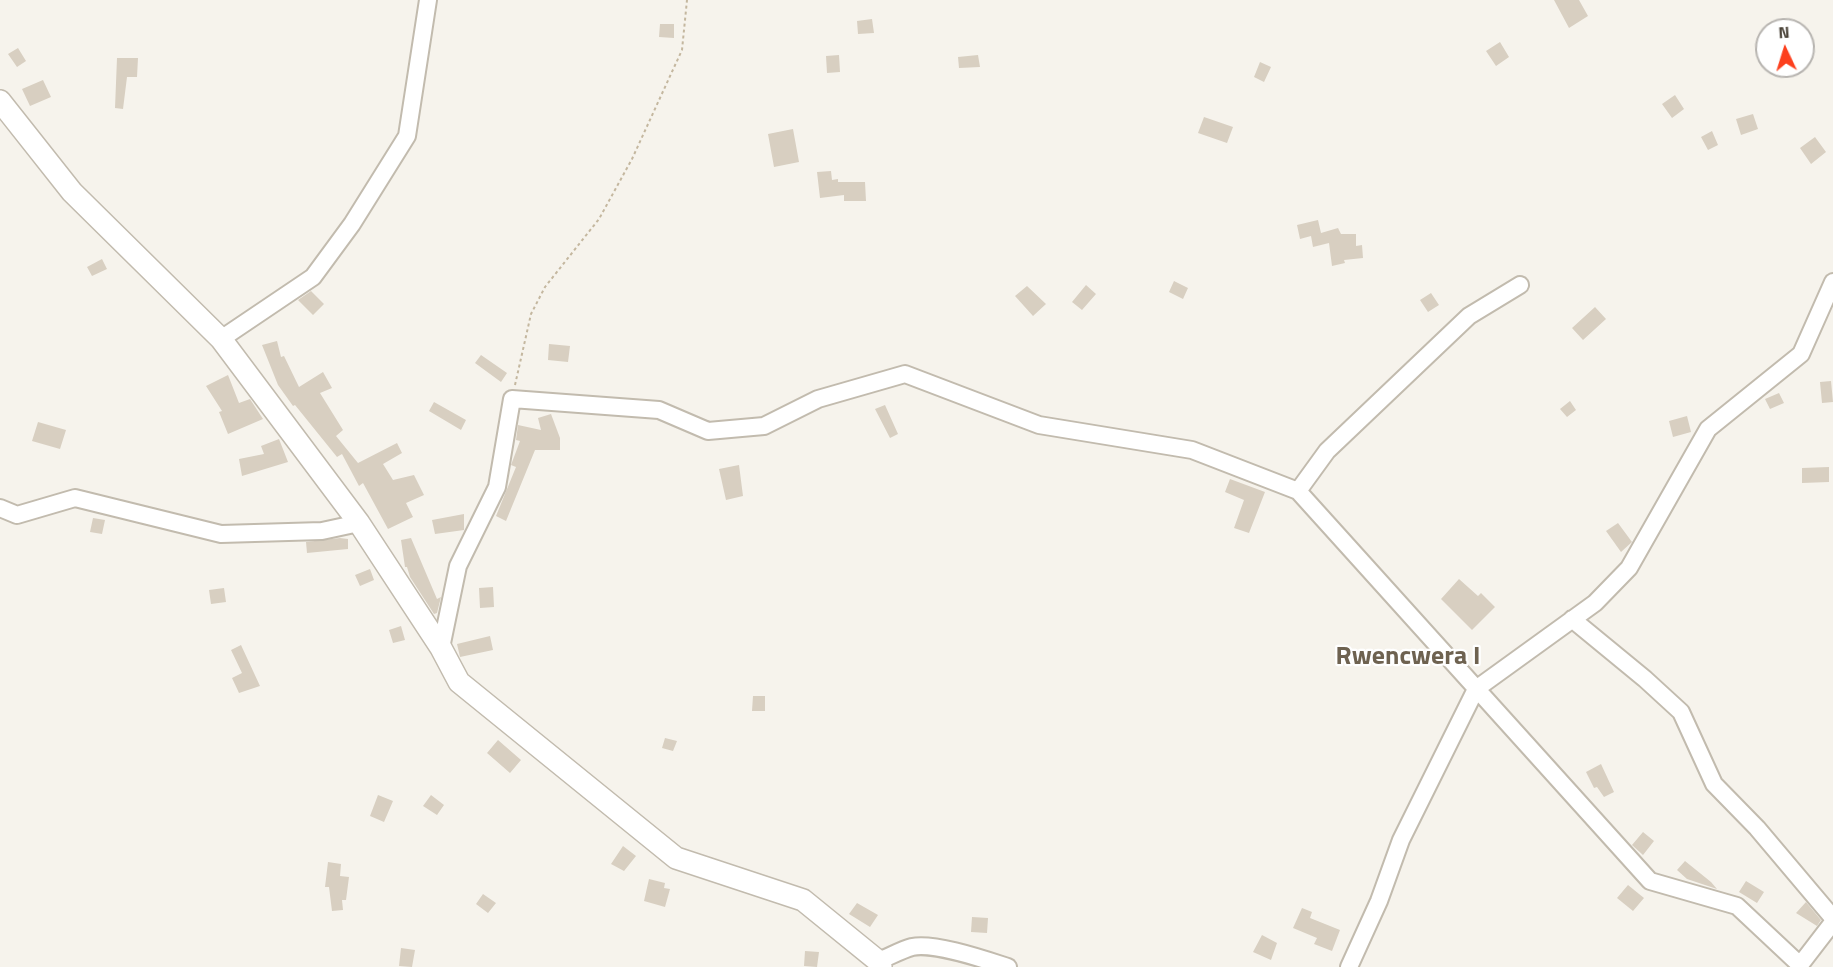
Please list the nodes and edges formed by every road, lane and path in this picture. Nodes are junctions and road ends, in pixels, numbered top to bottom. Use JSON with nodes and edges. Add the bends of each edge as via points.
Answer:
{"nodes":[{"id":1,"x":429,"y":0,"type":"edge"},
{"id":2,"x":687,"y":0,"type":"edge"},
{"id":3,"x":0,"y":101,"type":"edge"},
{"id":4,"x":1833,"y":282,"type":"edge"},
{"id":5,"x":1520,"y":285,"type":"dead end"},
{"id":6,"x":221,"y":339,"type":"junction"},
{"id":7,"x":512,"y":399,"type":"junction"},
{"id":8,"x":1298,"y":491,"type":"junction"},
{"id":9,"x":0,"y":508,"type":"edge"},
{"id":10,"x":359,"y":523,"type":"junction"},
{"id":11,"x":1572,"y":619,"type":"junction"},
{"id":12,"x":441,"y":648,"type":"junction"},
{"id":13,"x":1476,"y":689,"type":"junction"},
{"id":14,"x":1833,"y":920,"type":"edge"},
{"id":15,"x":879,"y":964,"type":"edge"},
{"id":16,"x":1008,"y":967,"type":"edge"},
{"id":17,"x":1349,"y":967,"type":"edge"}],
"edges":[{"from":1,"to":6,"type":"street","via":[[407,136],[352,224],[313,277]]},
{"from":2,"to":7,"type":"path","via":[[682,50],[632,159],[598,219],[545,287],[531,314]]},
{"from":3,"to":6,"type":"street","via":[[72,192]]},
{"from":4,"to":11,"type":"street","via":[[1800,354],[1708,429],[1629,568]]},
{"from":5,"to":8,"type":"street","via":[[1469,315],[1327,451]]},
{"from":6,"to":10,"type":"street"},
{"from":7,"to":8,"type":"street","via":[[659,410],[708,431],[764,426],[818,399],[905,374],[1039,425],[1192,450]]},
{"from":7,"to":12,"type":"street","via":[[497,487],[458,566]]},
{"from":8,"to":13,"type":"street"},
{"from":9,"to":10,"type":"street","via":[[17,515],[75,498],[221,534],[322,531]]},
{"from":10,"to":12,"type":"street"},
{"from":11,"to":13,"type":"street"},
{"from":11,"to":14,"type":"street","via":[[1681,712],[1714,784],[1765,836]]},
{"from":12,"to":15,"type":"street","via":[[459,682],[676,858],[803,900]]},
{"from":13,"to":14,"type":"street","via":[[1650,881],[1737,906],[1800,965]]},
{"from":13,"to":17,"type":"street","via":[[1401,840]]},
{"from":15,"to":16,"type":"street","via":[[912,947],[925,947]]}]}
